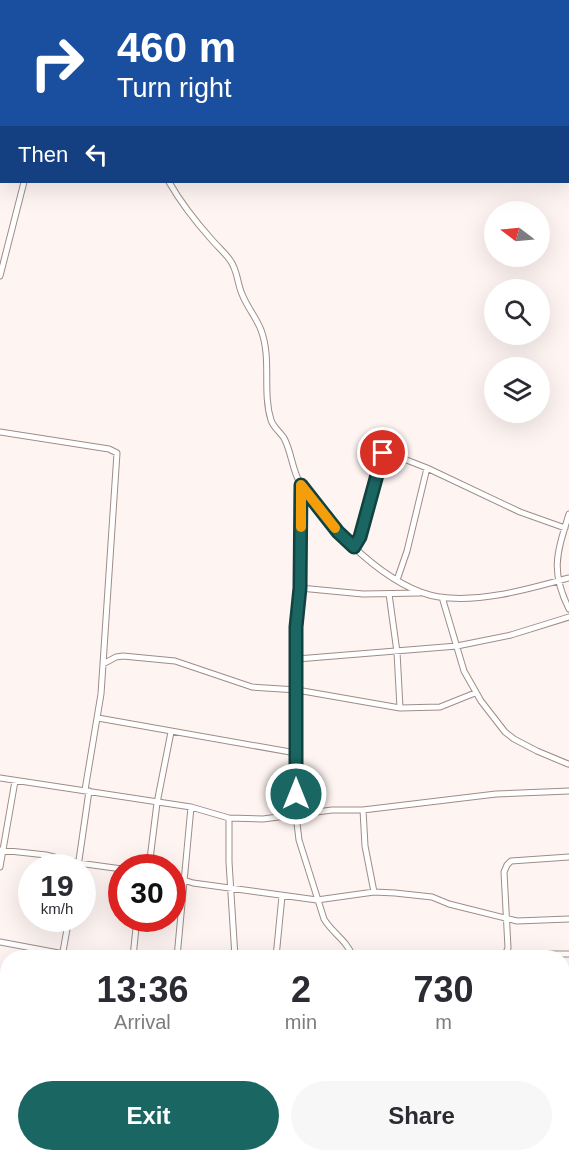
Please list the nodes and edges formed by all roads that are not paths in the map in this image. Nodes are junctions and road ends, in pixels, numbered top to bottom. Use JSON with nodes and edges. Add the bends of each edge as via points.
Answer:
{"nodes":[{"id":1,"x":24,"y":183,"type":"edge"},
{"id":2,"x":170,"y":183,"type":"edge"},
{"id":3,"x":0,"y":276,"type":"edge"},
{"id":4,"x":0,"y":432,"type":"edge"},
{"id":5,"x":427,"y":468,"type":"junction"},
{"id":6,"x":301,"y":485,"type":"junction"},
{"id":7,"x":569,"y":514,"type":"edge"},
{"id":8,"x":565,"y":528,"type":"junction"},
{"id":9,"x":354,"y":547,"type":"junction"},
{"id":10,"x":569,"y":578,"type":"edge"},
{"id":11,"x":397,"y":580,"type":"junction"},
{"id":12,"x":557,"y":581,"type":"junction"},
{"id":13,"x":300,"y":588,"type":"junction"},
{"id":14,"x":422,"y":593,"type":"junction"},
{"id":15,"x":389,"y":594,"type":"junction"},
{"id":16,"x":442,"y":597,"type":"junction"},
{"id":17,"x":569,"y":609,"type":"edge"},
{"id":18,"x":569,"y":617,"type":"edge"},
{"id":19,"x":457,"y":646,"type":"junction"},
{"id":20,"x":398,"y":652,"type":"junction"},
{"id":21,"x":297,"y":659,"type":"junction"},
{"id":22,"x":103,"y":664,"type":"junction"},
{"id":23,"x":297,"y":690,"type":"junction"},
{"id":24,"x":475,"y":693,"type":"junction"},
{"id":25,"x":400,"y":708,"type":"junction"},
{"id":26,"x":98,"y":718,"type":"junction"},
{"id":27,"x":171,"y":732,"type":"junction"},
{"id":28,"x":296,"y":753,"type":"junction"},
{"id":29,"x":569,"y":763,"type":"edge"},
{"id":30,"x":0,"y":778,"type":"edge"},
{"id":31,"x":15,"y":781,"type":"junction"},
{"id":32,"x":87,"y":790,"type":"junction"},
{"id":33,"x":569,"y":791,"type":"edge"},
{"id":34,"x":158,"y":803,"type":"junction"},
{"id":35,"x":191,"y":807,"type":"junction"},
{"id":36,"x":363,"y":810,"type":"junction"},
{"id":37,"x":296,"y":815,"type":"junction"},
{"id":38,"x":229,"y":818,"type":"junction"},
{"id":39,"x":1,"y":850,"type":"edge"},
{"id":40,"x":37,"y":854,"type":"edge"},
{"id":41,"x":79,"y":854,"type":"edge"},
{"id":42,"x":151,"y":854,"type":"edge"},
{"id":43,"x":186,"y":854,"type":"edge"},
{"id":44,"x":569,"y":857,"type":"edge"},
{"id":45,"x":0,"y":867,"type":"edge"},
{"id":46,"x":186,"y":880,"type":"edge"},
{"id":47,"x":231,"y":888,"type":"junction"},
{"id":48,"x":374,"y":892,"type":"junction"},
{"id":49,"x":282,"y":896,"type":"junction"},
{"id":50,"x":317,"y":900,"type":"junction"},
{"id":51,"x":506,"y":918,"type":"junction"},
{"id":52,"x":569,"y":919,"type":"edge"},
{"id":53,"x":518,"y":921,"type":"junction"},
{"id":54,"x":507,"y":929,"type":"junction"},
{"id":55,"x":67,"y":932,"type":"edge"},
{"id":56,"x":136,"y":932,"type":"edge"},
{"id":57,"x":179,"y":932,"type":"edge"},
{"id":58,"x":0,"y":942,"type":"edge"},
{"id":59,"x":26,"y":948,"type":"joint"},
{"id":60,"x":37,"y":950,"type":"edge"},
{"id":61,"x":64,"y":950,"type":"edge"},
{"id":62,"x":133,"y":950,"type":"edge"},
{"id":63,"x":178,"y":950,"type":"edge"},
{"id":64,"x":235,"y":950,"type":"edge"},
{"id":65,"x":277,"y":950,"type":"edge"},
{"id":66,"x":349,"y":950,"type":"edge"},
{"id":67,"x":507,"y":950,"type":"edge"}],
"edges":[{"from":1,"to":3,"type":"street"},
{"from":2,"to":6,"type":"street","via":[[234,267],[242,296],[266,344],[271,421],[285,440]]},
{"from":4,"to":22,"type":"street","via":[[117,453]]},
{"from":5,"to":8,"type":"street","via":[[520,512]]},
{"from":5,"to":9,"type":"street","via":[[383,453]]},
{"from":5,"to":11,"type":"street"},
{"from":6,"to":9,"type":"street"},
{"from":6,"to":13,"type":"street"},
{"from":7,"to":8,"type":"street"},
{"from":8,"to":12,"type":"street","via":[[558,554]]},
{"from":9,"to":11,"type":"street"},
{"from":10,"to":12,"type":"street"},
{"from":11,"to":14,"type":"street"},
{"from":12,"to":16,"type":"street","via":[[489,595]]},
{"from":12,"to":17,"type":"street"},
{"from":13,"to":15,"type":"street"},
{"from":13,"to":21,"type":"street"},
{"from":14,"to":15,"type":"street"},
{"from":14,"to":16,"type":"street"},
{"from":15,"to":20,"type":"street"},
{"from":16,"to":19,"type":"street"},
{"from":18,"to":19,"type":"street"},
{"from":19,"to":20,"type":"street"},
{"from":19,"to":24,"type":"street"},
{"from":20,"to":21,"type":"street"},
{"from":20,"to":25,"type":"street"},
{"from":21,"to":23,"type":"street"},
{"from":22,"to":23,"type":"street","via":[[123,656],[175,661],[252,687]]},
{"from":22,"to":26,"type":"street"},
{"from":23,"to":25,"type":"street"},
{"from":23,"to":28,"type":"street"},
{"from":24,"to":25,"type":"street","via":[[440,707]]},
{"from":24,"to":29,"type":"street","via":[[505,732],[537,751]]},
{"from":26,"to":27,"type":"street"},
{"from":26,"to":32,"type":"street"},
{"from":27,"to":28,"type":"street"},
{"from":27,"to":34,"type":"street"},
{"from":28,"to":37,"type":"street"},
{"from":30,"to":31,"type":"street"},
{"from":31,"to":32,"type":"street"},
{"from":31,"to":39,"type":"street"},
{"from":32,"to":34,"type":"street"},
{"from":32,"to":41,"type":"street"},
{"from":33,"to":36,"type":"street","via":[[496,794]]},
{"from":34,"to":35,"type":"street"},
{"from":34,"to":42,"type":"street"},
{"from":35,"to":38,"type":"street"},
{"from":35,"to":43,"type":"street"},
{"from":36,"to":37,"type":"street"},
{"from":36,"to":48,"type":"street"},
{"from":37,"to":38,"type":"street"},
{"from":37,"to":50,"type":"street","via":[[299,840]]},
{"from":38,"to":47,"type":"street"},
{"from":39,"to":40,"type":"street"},
{"from":39,"to":45,"type":"street"},
{"from":44,"to":51,"type":"street","via":[[510,862],[504,872]]},
{"from":46,"to":47,"type":"street"},
{"from":47,"to":49,"type":"street"},
{"from":47,"to":64,"type":"street"},
{"from":48,"to":50,"type":"street"},
{"from":48,"to":51,"type":"street","via":[[432,897]]},
{"from":49,"to":50,"type":"street"},
{"from":49,"to":65,"type":"street"},
{"from":50,"to":66,"type":"street","via":[[328,926]]},
{"from":51,"to":53,"type":"street"},
{"from":51,"to":54,"type":"street"},
{"from":52,"to":53,"type":"street"},
{"from":53,"to":54,"type":"street"},
{"from":54,"to":67,"type":"street"},
{"from":55,"to":61,"type":"street"},
{"from":56,"to":62,"type":"street"},
{"from":57,"to":63,"type":"street"},
{"from":58,"to":59,"type":"street"},
{"from":59,"to":60,"type":"street"}]}
